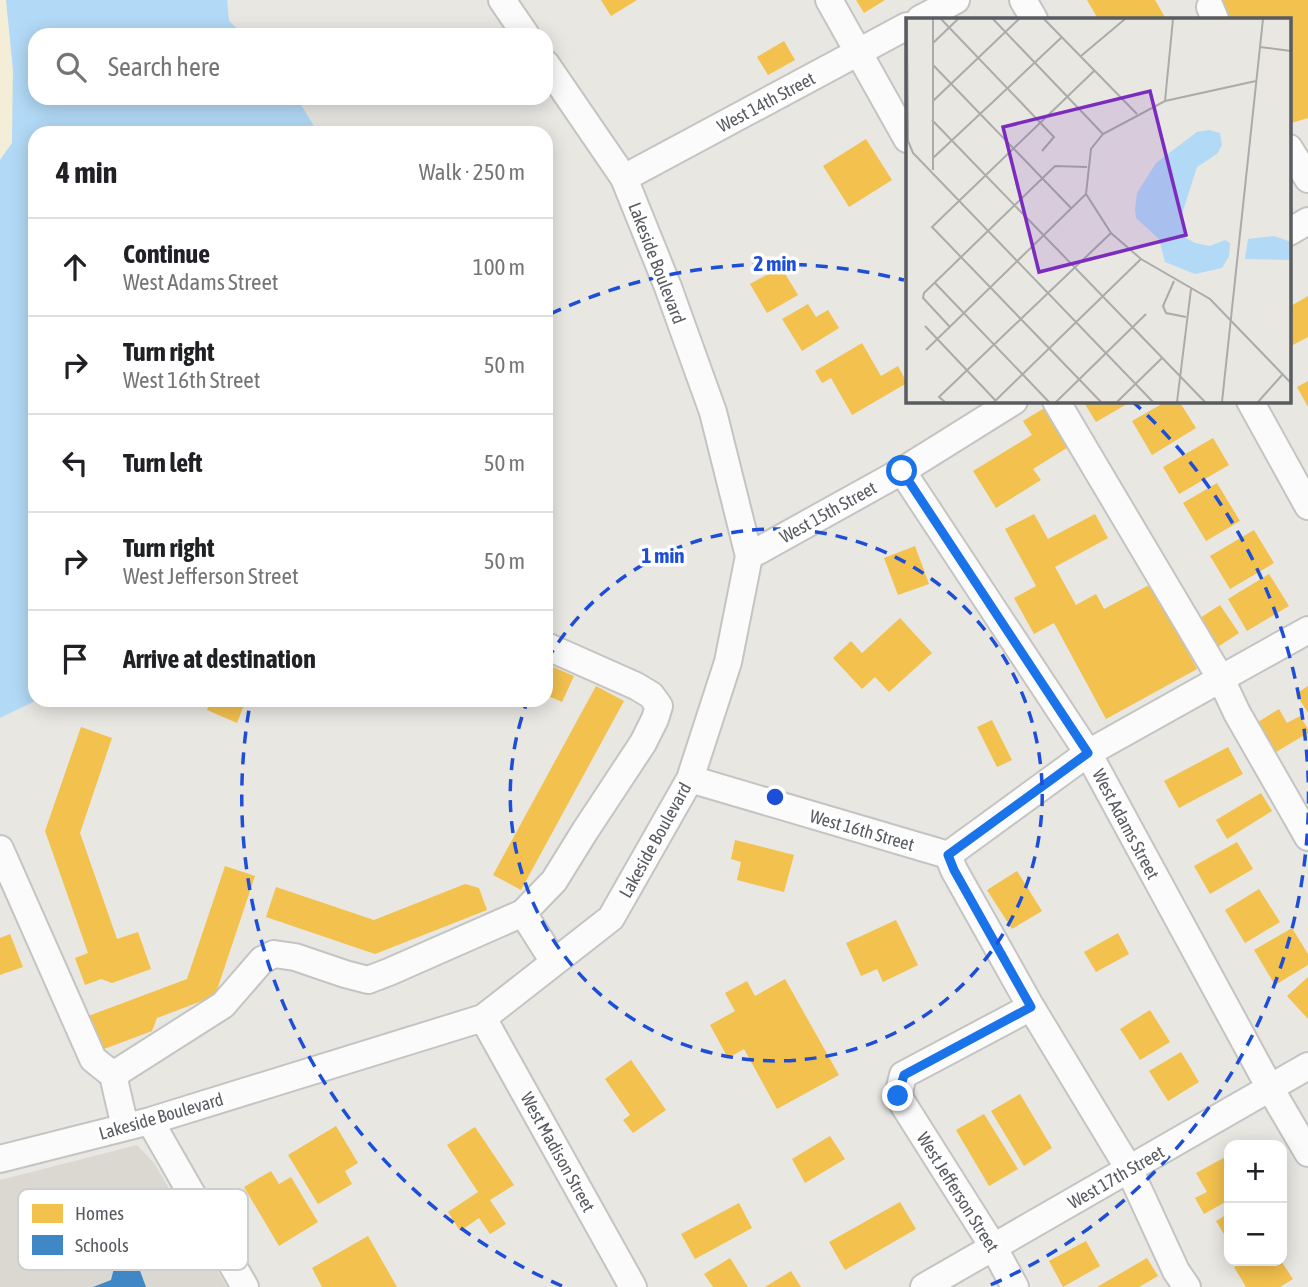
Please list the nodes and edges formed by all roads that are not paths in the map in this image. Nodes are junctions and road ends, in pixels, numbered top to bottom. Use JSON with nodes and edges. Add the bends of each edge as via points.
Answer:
{"nodes":[{"id":1,"x":502,"y":0,"type":"edge"},
{"id":2,"x":828,"y":0,"type":"edge"},
{"id":3,"x":956,"y":0,"type":"edge"},
{"id":4,"x":1023,"y":0,"type":"edge"},
{"id":5,"x":922,"y":18,"type":"edge"},
{"id":6,"x":1033,"y":18,"type":"edge"},
{"id":7,"x":906,"y":27,"type":"edge"},
{"id":8,"x":521,"y":28,"type":"edge"},
{"id":9,"x":858,"y":52,"type":"junction"},
{"id":10,"x":553,"y":74,"type":"edge"},
{"id":11,"x":906,"y":137,"type":"edge"},
{"id":12,"x":1290,"y":150,"type":"edge"},
{"id":13,"x":624,"y":178,"type":"junction"},
{"id":14,"x":1308,"y":179,"type":"edge"},
{"id":15,"x":1308,"y":221,"type":"edge"},
{"id":16,"x":1290,"y":231,"type":"edge"},
{"id":17,"x":1012,"y":402,"type":"edge"},
{"id":18,"x":1057,"y":402,"type":"edge"},
{"id":19,"x":1251,"y":402,"type":"edge"},
{"id":20,"x":902,"y":471,"type":"junction"},
{"id":21,"x":1308,"y":506,"type":"edge"},
{"id":22,"x":748,"y":556,"type":"junction"},
{"id":23,"x":1308,"y":630,"type":"edge"},
{"id":24,"x":553,"y":649,"type":"edge"},
{"id":25,"x":1221,"y":678,"type":"junction"},
{"id":26,"x":1088,"y":753,"type":"junction"},
{"id":27,"x":690,"y":779,"type":"junction"},
{"id":28,"x":1308,"y":837,"type":"edge"},
{"id":29,"x":0,"y":849,"type":"edge"},
{"id":30,"x":948,"y":855,"type":"junction"},
{"id":31,"x":523,"y":913,"type":"junction"},
{"id":32,"x":554,"y":962,"type":"junction"},
{"id":33,"x":1031,"y":1007,"type":"junction"},
{"id":34,"x":483,"y":1018,"type":"junction"},
{"id":35,"x":1308,"y":1066,"type":"edge"},
{"id":36,"x":113,"y":1075,"type":"junction"},
{"id":37,"x":1270,"y":1088,"type":"junction"},
{"id":38,"x":137,"y":1124,"type":"junction"},
{"id":39,"x":1308,"y":1153,"type":"edge"},
{"id":40,"x":0,"y":1159,"type":"edge"},
{"id":41,"x":1129,"y":1169,"type":"junction"},
{"id":42,"x":180,"y":1189,"type":"edge"},
{"id":43,"x":994,"y":1248,"type":"junction"},
{"id":44,"x":234,"y":1270,"type":"edge"},
{"id":45,"x":245,"y":1287,"type":"edge"},
{"id":46,"x":633,"y":1287,"type":"edge"},
{"id":47,"x":924,"y":1287,"type":"edge"},
{"id":48,"x":1015,"y":1287,"type":"edge"},
{"id":49,"x":1186,"y":1287,"type":"edge"}],
"edges":[{"from":1,"to":8,"type":"street"},
{"from":2,"to":9,"type":"street"},
{"from":3,"to":5,"type":"street"},
{"from":4,"to":6,"type":"street"},
{"from":7,"to":9,"type":"street","name":"West 14th Street"},
{"from":9,"to":11,"type":"street"},
{"from":9,"to":13,"type":"street","name":"West 14th Street"},
{"from":10,"to":13,"type":"street","name":"Lakeside Boulevard"},
{"from":12,"to":14,"type":"street"},
{"from":13,"to":22,"type":"street","name":"Lakeside Boulevard","via":[[713,412]]},
{"from":15,"to":16,"type":"street"},
{"from":17,"to":20,"type":"street","name":"West 15th Street"},
{"from":18,"to":25,"type":"street"},
{"from":19,"to":21,"type":"street"},
{"from":20,"to":22,"type":"street","name":"West 15th Street"},
{"from":20,"to":26,"type":"street","name":"West Adams Street"},
{"from":22,"to":27,"type":"street","name":"Lakeside Boulevard","via":[[728,662]]},
{"from":23,"to":25,"type":"street"},
{"from":24,"to":31,"type":"street","via":[[636,686],[659,706],[643,743],[554,881]]},
{"from":25,"to":26,"type":"street"},
{"from":25,"to":28,"type":"street"},
{"from":26,"to":30,"type":"street"},
{"from":26,"to":37,"type":"street","name":"West Adams Street"},
{"from":27,"to":30,"type":"street","name":"West 16th Street"},
{"from":27,"to":32,"type":"street","name":"Lakeside Boulevard","via":[[611,918]]},
{"from":29,"to":36,"type":"street","via":[[93,1059]]},
{"from":30,"to":33,"type":"street"},
{"from":31,"to":32,"type":"street"},
{"from":31,"to":36,"type":"street","via":[[368,980],[274,954],[262,960],[223,1005]]},
{"from":32,"to":34,"type":"street","name":"Lakeside Boulevard"},
{"from":33,"to":41,"type":"street"},
{"from":33,"to":43,"type":"street","name":"West Jefferson Street","via":[[904,1075],[898,1096]]},
{"from":34,"to":38,"type":"street","name":"Lakeside Boulevard"},
{"from":34,"to":46,"type":"street","name":"West Madison Street"},
{"from":35,"to":37,"type":"street","name":"West 17th Street"},
{"from":36,"to":38,"type":"street"},
{"from":37,"to":39,"type":"street","name":"West Adams Street"},
{"from":37,"to":41,"type":"street","name":"West 17th Street"},
{"from":38,"to":40,"type":"street","name":"Lakeside Boulevard"},
{"from":38,"to":42,"type":"street"},
{"from":41,"to":43,"type":"street","name":"West 17th Street"},
{"from":41,"to":49,"type":"street"},
{"from":43,"to":47,"type":"street","name":"West 17th Street"},
{"from":43,"to":48,"type":"street","name":"West Jefferson Street"},
{"from":44,"to":45,"type":"street"}]}
